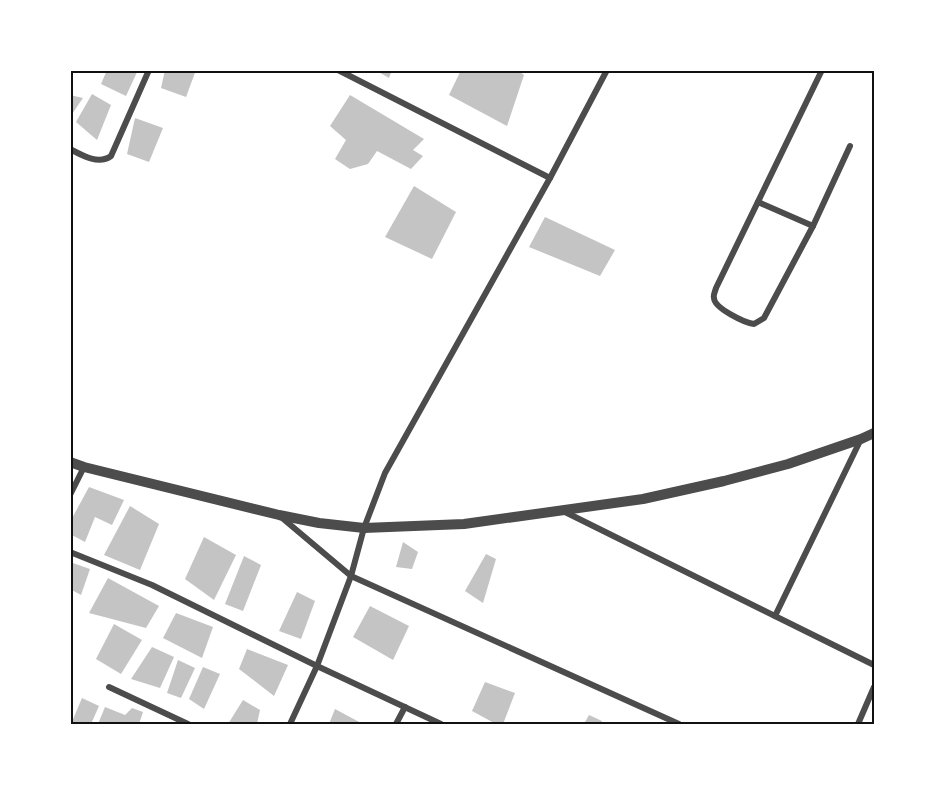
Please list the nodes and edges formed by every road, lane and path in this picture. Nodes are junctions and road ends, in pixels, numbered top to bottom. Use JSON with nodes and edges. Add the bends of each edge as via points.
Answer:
{"nodes":[{"id":1,"x":149,"y":70,"type":"edge"},
{"id":2,"x":338,"y":70,"type":"edge"},
{"id":3,"x":607,"y":70,"type":"edge"},
{"id":4,"x":822,"y":70,"type":"edge"},
{"id":5,"x":850,"y":146,"type":"dead end"},
{"id":6,"x":70,"y":149,"type":"edge"},
{"id":7,"x":550,"y":178,"type":"junction"},
{"id":8,"x":758,"y":202,"type":"junction"},
{"id":9,"x":813,"y":226,"type":"junction"},
{"id":10,"x":874,"y":433,"type":"edge"},
{"id":11,"x":861,"y":440,"type":"junction"},
{"id":12,"x":70,"y":462,"type":"edge"},
{"id":13,"x":84,"y":467,"type":"junction"},
{"id":14,"x":70,"y":495,"type":"edge"},
{"id":15,"x":562,"y":510,"type":"junction"},
{"id":16,"x":279,"y":515,"type":"junction"},
{"id":17,"x":364,"y":528,"type":"junction"},
{"id":18,"x":70,"y":552,"type":"edge"},
{"id":19,"x":351,"y":576,"type":"junction"},
{"id":20,"x":775,"y":616,"type":"junction"},
{"id":21,"x":874,"y":665,"type":"edge"},
{"id":22,"x":317,"y":666,"type":"junction"},
{"id":23,"x":109,"y":687,"type":"dead end"},
{"id":24,"x":874,"y":687,"type":"edge"},
{"id":25,"x":405,"y":707,"type":"junction"},
{"id":26,"x":188,"y":724,"type":"edge"},
{"id":27,"x":290,"y":724,"type":"edge"},
{"id":28,"x":396,"y":724,"type":"edge"},
{"id":29,"x":441,"y":724,"type":"edge"},
{"id":30,"x":679,"y":724,"type":"edge"},
{"id":31,"x":858,"y":724,"type":"edge"}],
"edges":[{"from":1,"to":6,"type":"street","via":[[111,156],[105,160],[91,159]]},
{"from":2,"to":7,"type":"street"},
{"from":3,"to":7,"type":"street"},
{"from":4,"to":8,"type":"street"},
{"from":5,"to":9,"type":"street"},
{"from":7,"to":17,"type":"street","via":[[385,473]]},
{"from":8,"to":9,"type":"street"},
{"from":8,"to":9,"type":"street","via":[[713,298],[746,323],[754,324],[764,318]]},
{"from":10,"to":11,"type":"street"},
{"from":11,"to":15,"type":"street","via":[[724,481],[643,499]]},
{"from":11,"to":20,"type":"street"},
{"from":12,"to":13,"type":"street"},
{"from":13,"to":14,"type":"street"},
{"from":13,"to":16,"type":"street"},
{"from":15,"to":17,"type":"street","via":[[464,524]]},
{"from":15,"to":20,"type":"street"},
{"from":16,"to":17,"type":"street"},
{"from":16,"to":19,"type":"street"},
{"from":17,"to":19,"type":"street"},
{"from":18,"to":22,"type":"street","via":[[152,585]]},
{"from":19,"to":22,"type":"street"},
{"from":19,"to":30,"type":"street"},
{"from":20,"to":21,"type":"street"},
{"from":22,"to":25,"type":"street"},
{"from":22,"to":27,"type":"street"},
{"from":23,"to":26,"type":"street"},
{"from":24,"to":31,"type":"street"},
{"from":25,"to":28,"type":"street"},
{"from":25,"to":29,"type":"street"}]}
